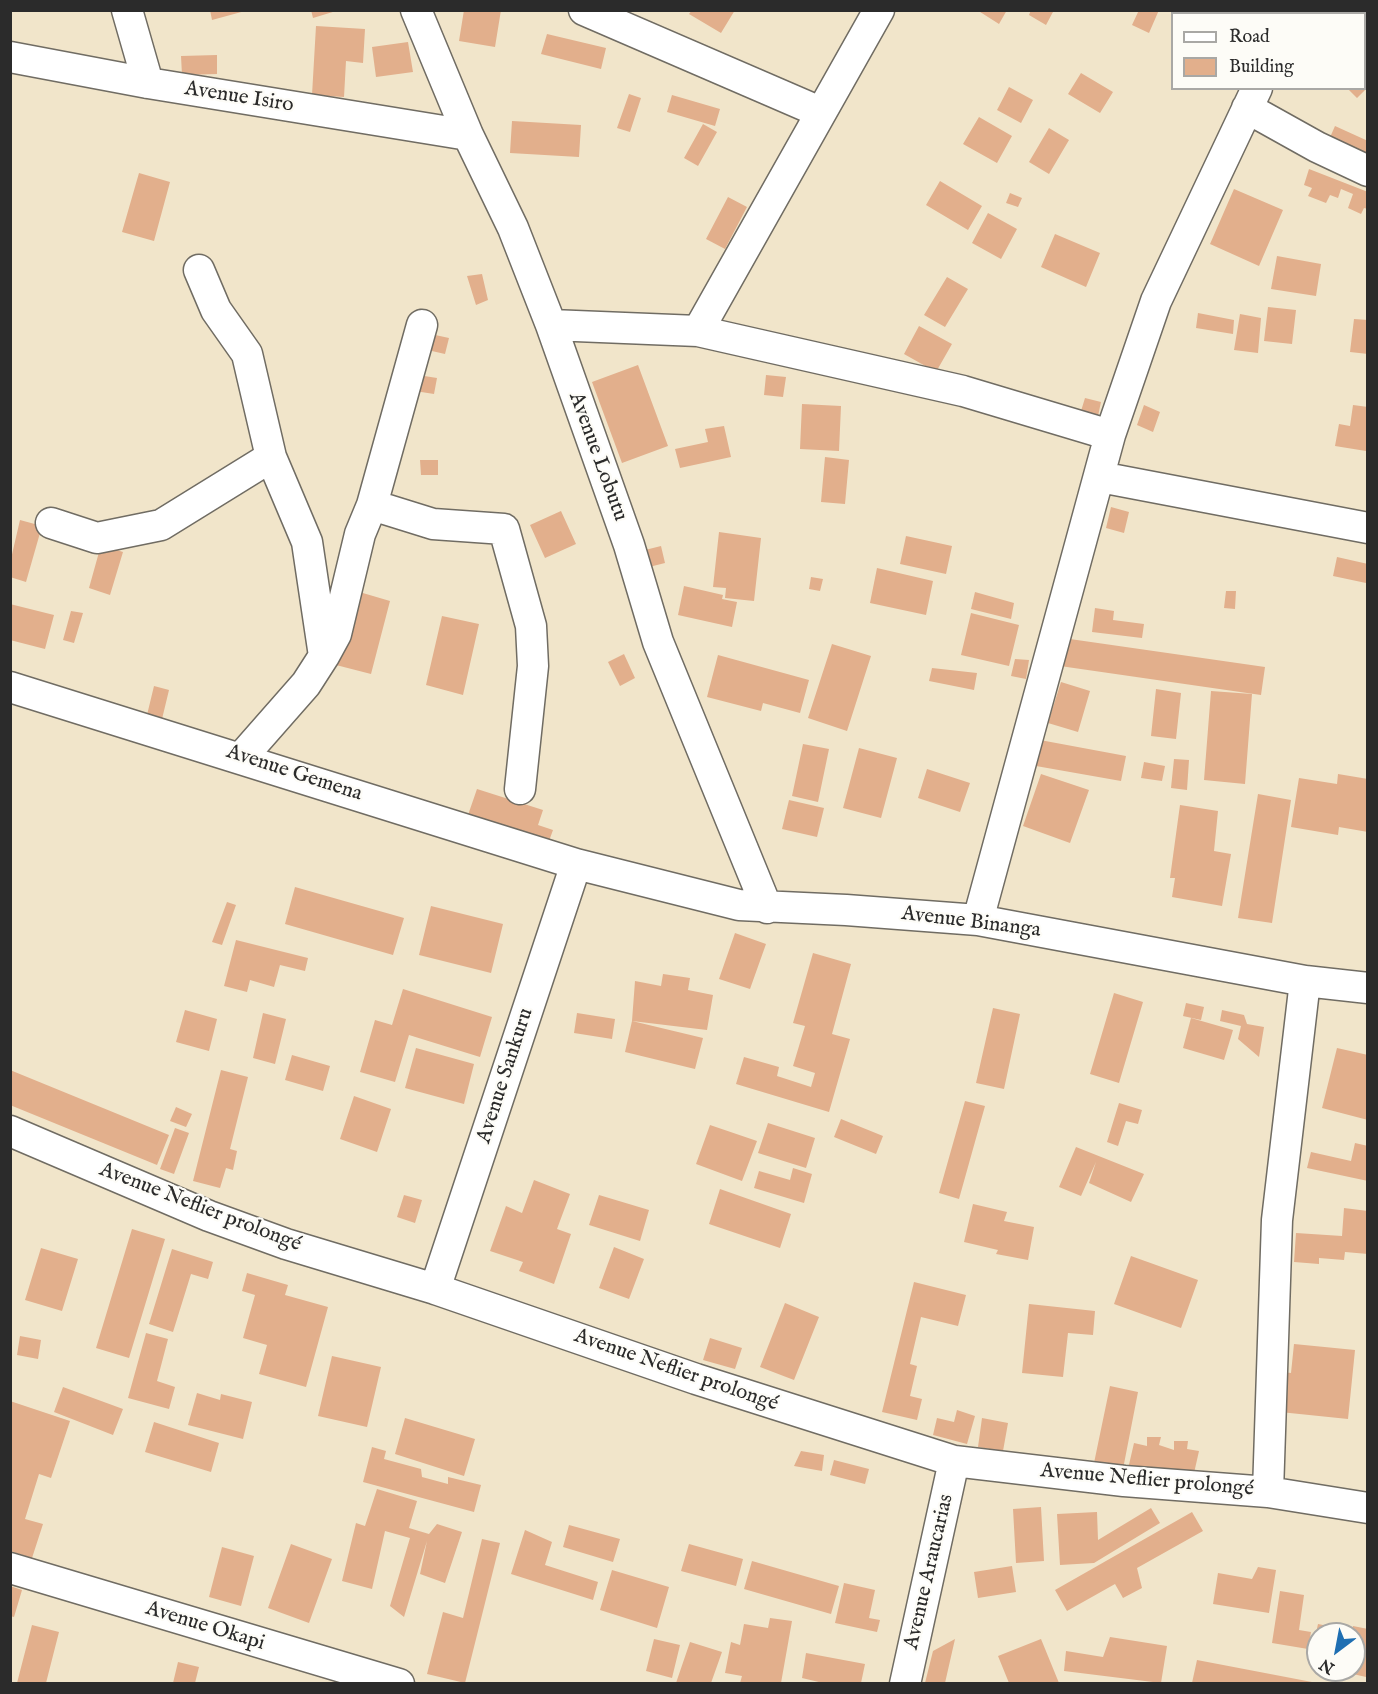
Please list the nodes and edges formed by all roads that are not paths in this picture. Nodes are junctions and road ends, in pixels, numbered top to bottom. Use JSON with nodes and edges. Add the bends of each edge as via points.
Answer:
{"nodes":[{"id":1,"x":127,"y":10,"type":"edge"},
{"id":2,"x":416,"y":10,"type":"edge"},
{"id":3,"x":584,"y":10,"type":"edge"},
{"id":4,"x":879,"y":10,"type":"edge"},
{"id":5,"x":10,"y":57,"type":"edge"},
{"id":6,"x":148,"y":83,"type":"junction"},
{"id":7,"x":1252,"y":98,"type":"edge"},
{"id":8,"x":820,"y":112,"type":"junction"},
{"id":9,"x":468,"y":135,"type":"junction"},
{"id":10,"x":1368,"y":171,"type":"edge"},
{"id":11,"x":198,"y":270,"type":"dead end"},
{"id":12,"x":422,"y":325,"type":"dead end"},
{"id":13,"x":551,"y":325,"type":"junction"},
{"id":14,"x":698,"y":331,"type":"junction"},
{"id":15,"x":1110,"y":435,"type":"junction"},
{"id":16,"x":271,"y":457,"type":"junction"},
{"id":17,"x":1100,"y":477,"type":"junction"},
{"id":18,"x":372,"y":505,"type":"junction"},
{"id":19,"x":51,"y":523,"type":"dead end"},
{"id":20,"x":1368,"y":528,"type":"edge"},
{"id":21,"x":324,"y":656,"type":"junction"},
{"id":22,"x":10,"y":687,"type":"edge"},
{"id":23,"x":242,"y":758,"type":"junction"},
{"id":24,"x":520,"y":789,"type":"dead end"},
{"id":25,"x":576,"y":864,"type":"junction"},
{"id":26,"x":766,"y":908,"type":"junction"},
{"id":27,"x":978,"y":920,"type":"junction"},
{"id":28,"x":1305,"y":981,"type":"junction"},
{"id":29,"x":1368,"y":988,"type":"edge"},
{"id":30,"x":10,"y":1131,"type":"edge"},
{"id":31,"x":435,"y":1289,"type":"junction"},
{"id":32,"x":954,"y":1461,"type":"junction"},
{"id":33,"x":1268,"y":1492,"type":"junction"},
{"id":34,"x":1368,"y":1508,"type":"edge"},
{"id":35,"x":10,"y":1568,"type":"edge"},
{"id":36,"x":399,"y":1683,"type":"edge"},
{"id":37,"x":905,"y":1683,"type":"edge"}],
"edges":[{"from":1,"to":6,"type":"street"},
{"from":2,"to":9,"type":"street","name":"Avenue Lobutu"},
{"from":3,"to":8,"type":"street"},
{"from":4,"to":8,"type":"street"},
{"from":5,"to":6,"type":"street","name":"Avenue Isiro"},
{"from":6,"to":9,"type":"street","name":"Avenue Isiro"},
{"from":7,"to":10,"type":"street","via":[[1317,147]]},
{"from":7,"to":15,"type":"street","via":[[1156,301]]},
{"from":8,"to":14,"type":"street"},
{"from":9,"to":13,"type":"street","name":"Avenue Lobutu","via":[[513,228]]},
{"from":11,"to":16,"type":"street","via":[[216,309],[247,354]]},
{"from":12,"to":18,"type":"street"},
{"from":13,"to":14,"type":"street"},
{"from":13,"to":26,"type":"street","name":"Avenue Lobutu","via":[[629,545],[658,642]]},
{"from":14,"to":15,"type":"street","via":[[963,391]]},
{"from":15,"to":17,"type":"street"},
{"from":16,"to":19,"type":"street","via":[[161,525],[97,537]]},
{"from":16,"to":21,"type":"street","via":[[307,542]]},
{"from":17,"to":20,"type":"street"},
{"from":17,"to":27,"type":"street"},
{"from":18,"to":21,"type":"street","via":[[360,534],[336,634]]},
{"from":18,"to":24,"type":"street","via":[[433,524],[504,529],[531,626],[533,656]]},
{"from":21,"to":23,"type":"street","via":[[306,684]]},
{"from":22,"to":23,"type":"street","name":"Avenue Gemena"},
{"from":23,"to":25,"type":"street","name":"Avenue Gemena"},
{"from":25,"to":26,"type":"street","name":"Avenue Binanga"},
{"from":25,"to":31,"type":"street","name":"Avenue Sankuru"},
{"from":26,"to":27,"type":"street","name":"Avenue Binanga","via":[[825,908]]},
{"from":27,"to":28,"type":"street","name":"Avenue Binanga"},
{"from":28,"to":29,"type":"street","name":"Avenue Binanga"},
{"from":28,"to":33,"type":"street","via":[[1277,1220]]},
{"from":30,"to":31,"type":"street","name":"Avenue Neflier prolongé","via":[[209,1216]]},
{"from":31,"to":32,"type":"street","name":"Avenue Neflier prolongé","via":[[696,1380]]},
{"from":32,"to":33,"type":"street","name":"Avenue Neflier prolongé","via":[[1124,1481]]},
{"from":32,"to":37,"type":"street","name":"Avenue Araucarias"},
{"from":33,"to":34,"type":"street","name":"Avenue Neflier prolongé"},
{"from":35,"to":36,"type":"street","name":"Avenue Okapi"}]}
